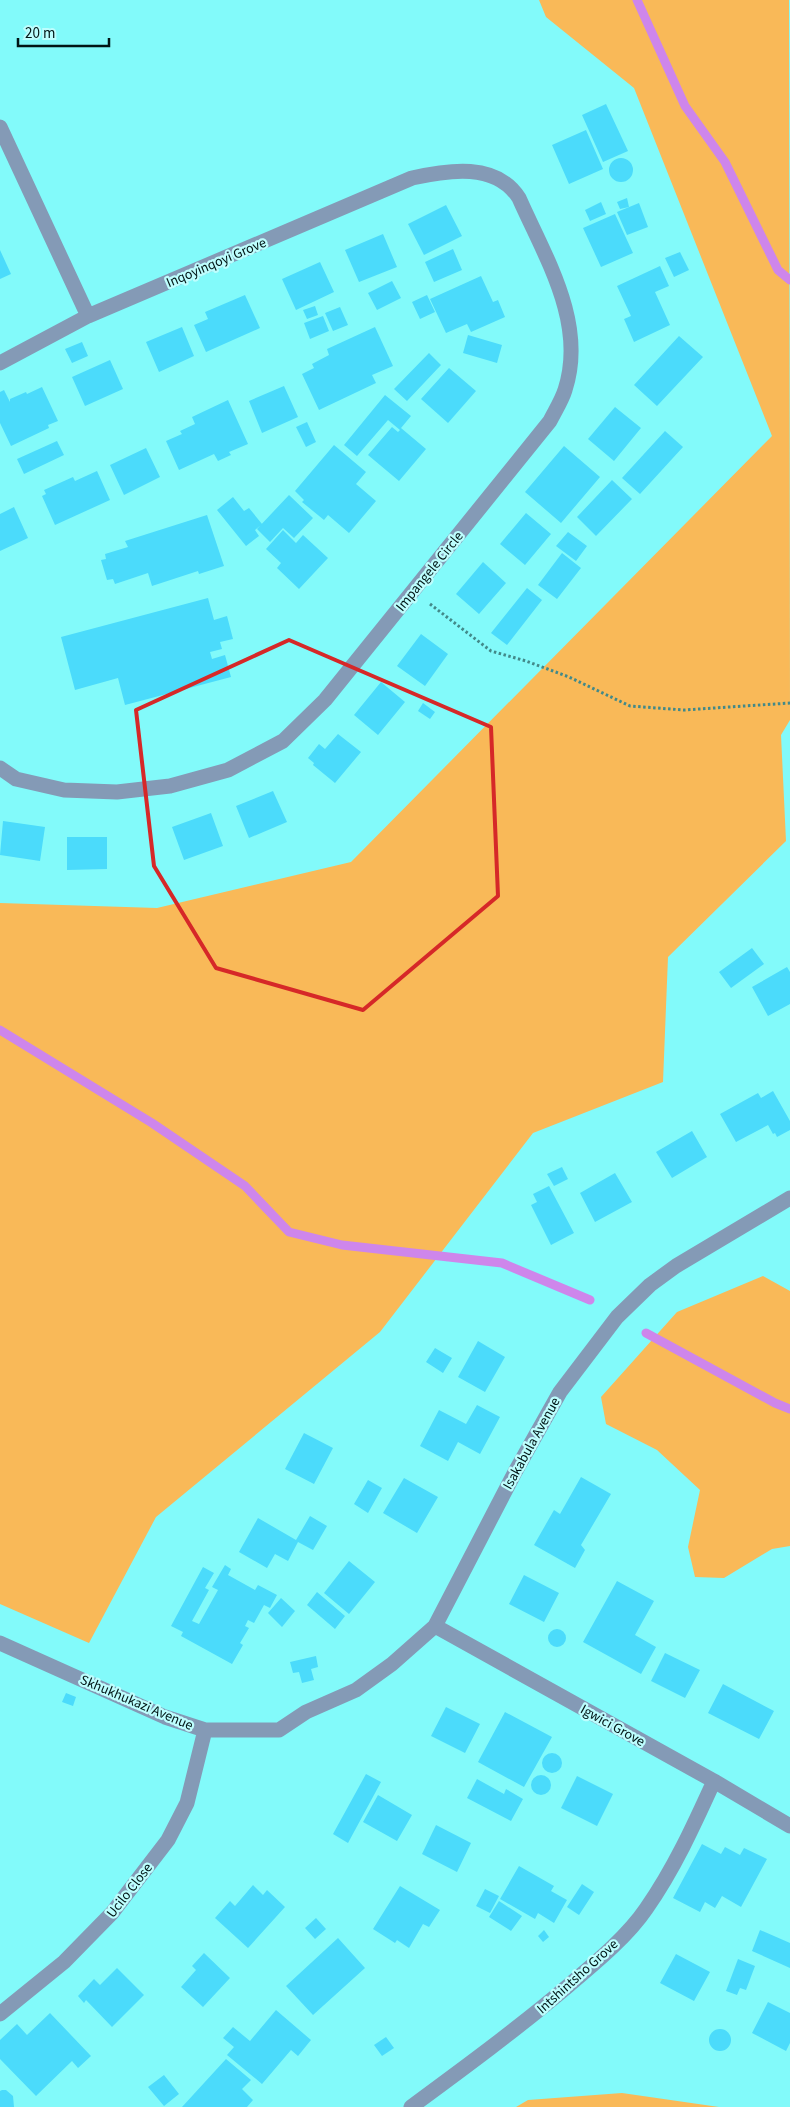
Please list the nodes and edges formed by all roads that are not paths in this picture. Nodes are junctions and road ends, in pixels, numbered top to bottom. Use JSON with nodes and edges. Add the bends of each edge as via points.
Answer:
{"nodes":[{"id":1,"x":0,"y":127,"type":"edge"},
{"id":2,"x":437,"y":172,"type":"joint"},
{"id":3,"x":88,"y":316,"type":"junction"},
{"id":4,"x":0,"y":363,"type":"edge"},
{"id":5,"x":0,"y":768,"type":"edge"},
{"id":6,"x":790,"y":1198,"type":"edge"},
{"id":7,"x":435,"y":1626,"type":"junction"},
{"id":8,"x":0,"y":1643,"type":"edge"},
{"id":9,"x":306,"y":1712,"type":"joint"},
{"id":10,"x":205,"y":1730,"type":"junction"},
{"id":11,"x":714,"y":1781,"type":"junction"},
{"id":12,"x":790,"y":1826,"type":"edge"},
{"id":13,"x":0,"y":2014,"type":"edge"},
{"id":14,"x":411,"y":2107,"type":"edge"}],
"edges":[{"from":1,"to":3,"type":"street"},
{"from":2,"to":3,"type":"street","name":"Inqoyinqoyi Grove","via":[[412,178]]},
{"from":2,"to":5,"type":"street","name":"Impangele Circle","via":[[490,174],[512,188],[519,198],[565,303],[572,334],[571,363],[565,390],[550,421],[325,700],[282,741],[228,770],[170,786],[117,792],[64,790],[16,779]]},
{"from":3,"to":4,"type":"street","name":"Inqoyinqoyi Grove"},
{"from":6,"to":7,"type":"street","name":"Isakabula Avenue","via":[[676,1266],[650,1285],[617,1317],[560,1392]]},
{"from":7,"to":9,"type":"street","name":"Isakabula Avenue","via":[[356,1690]]},
{"from":7,"to":11,"type":"street","name":"Igwici Grove"},
{"from":8,"to":10,"type":"street","name":"Skhukhukazi Avenue","via":[[166,1717]]},
{"from":9,"to":10,"type":"street","name":"Skhukhukazi Avenue","via":[[279,1730]]},
{"from":10,"to":13,"type":"street","name":"Ucilo Close","via":[[186,1803],[168,1840],[112,1913],[64,1962]]},
{"from":11,"to":12,"type":"street","name":"Igwici Grove"},
{"from":11,"to":14,"type":"street","name":"Intshintsho Grove","via":[[692,1830],[655,1896],[603,1957],[523,2024]]}]}
